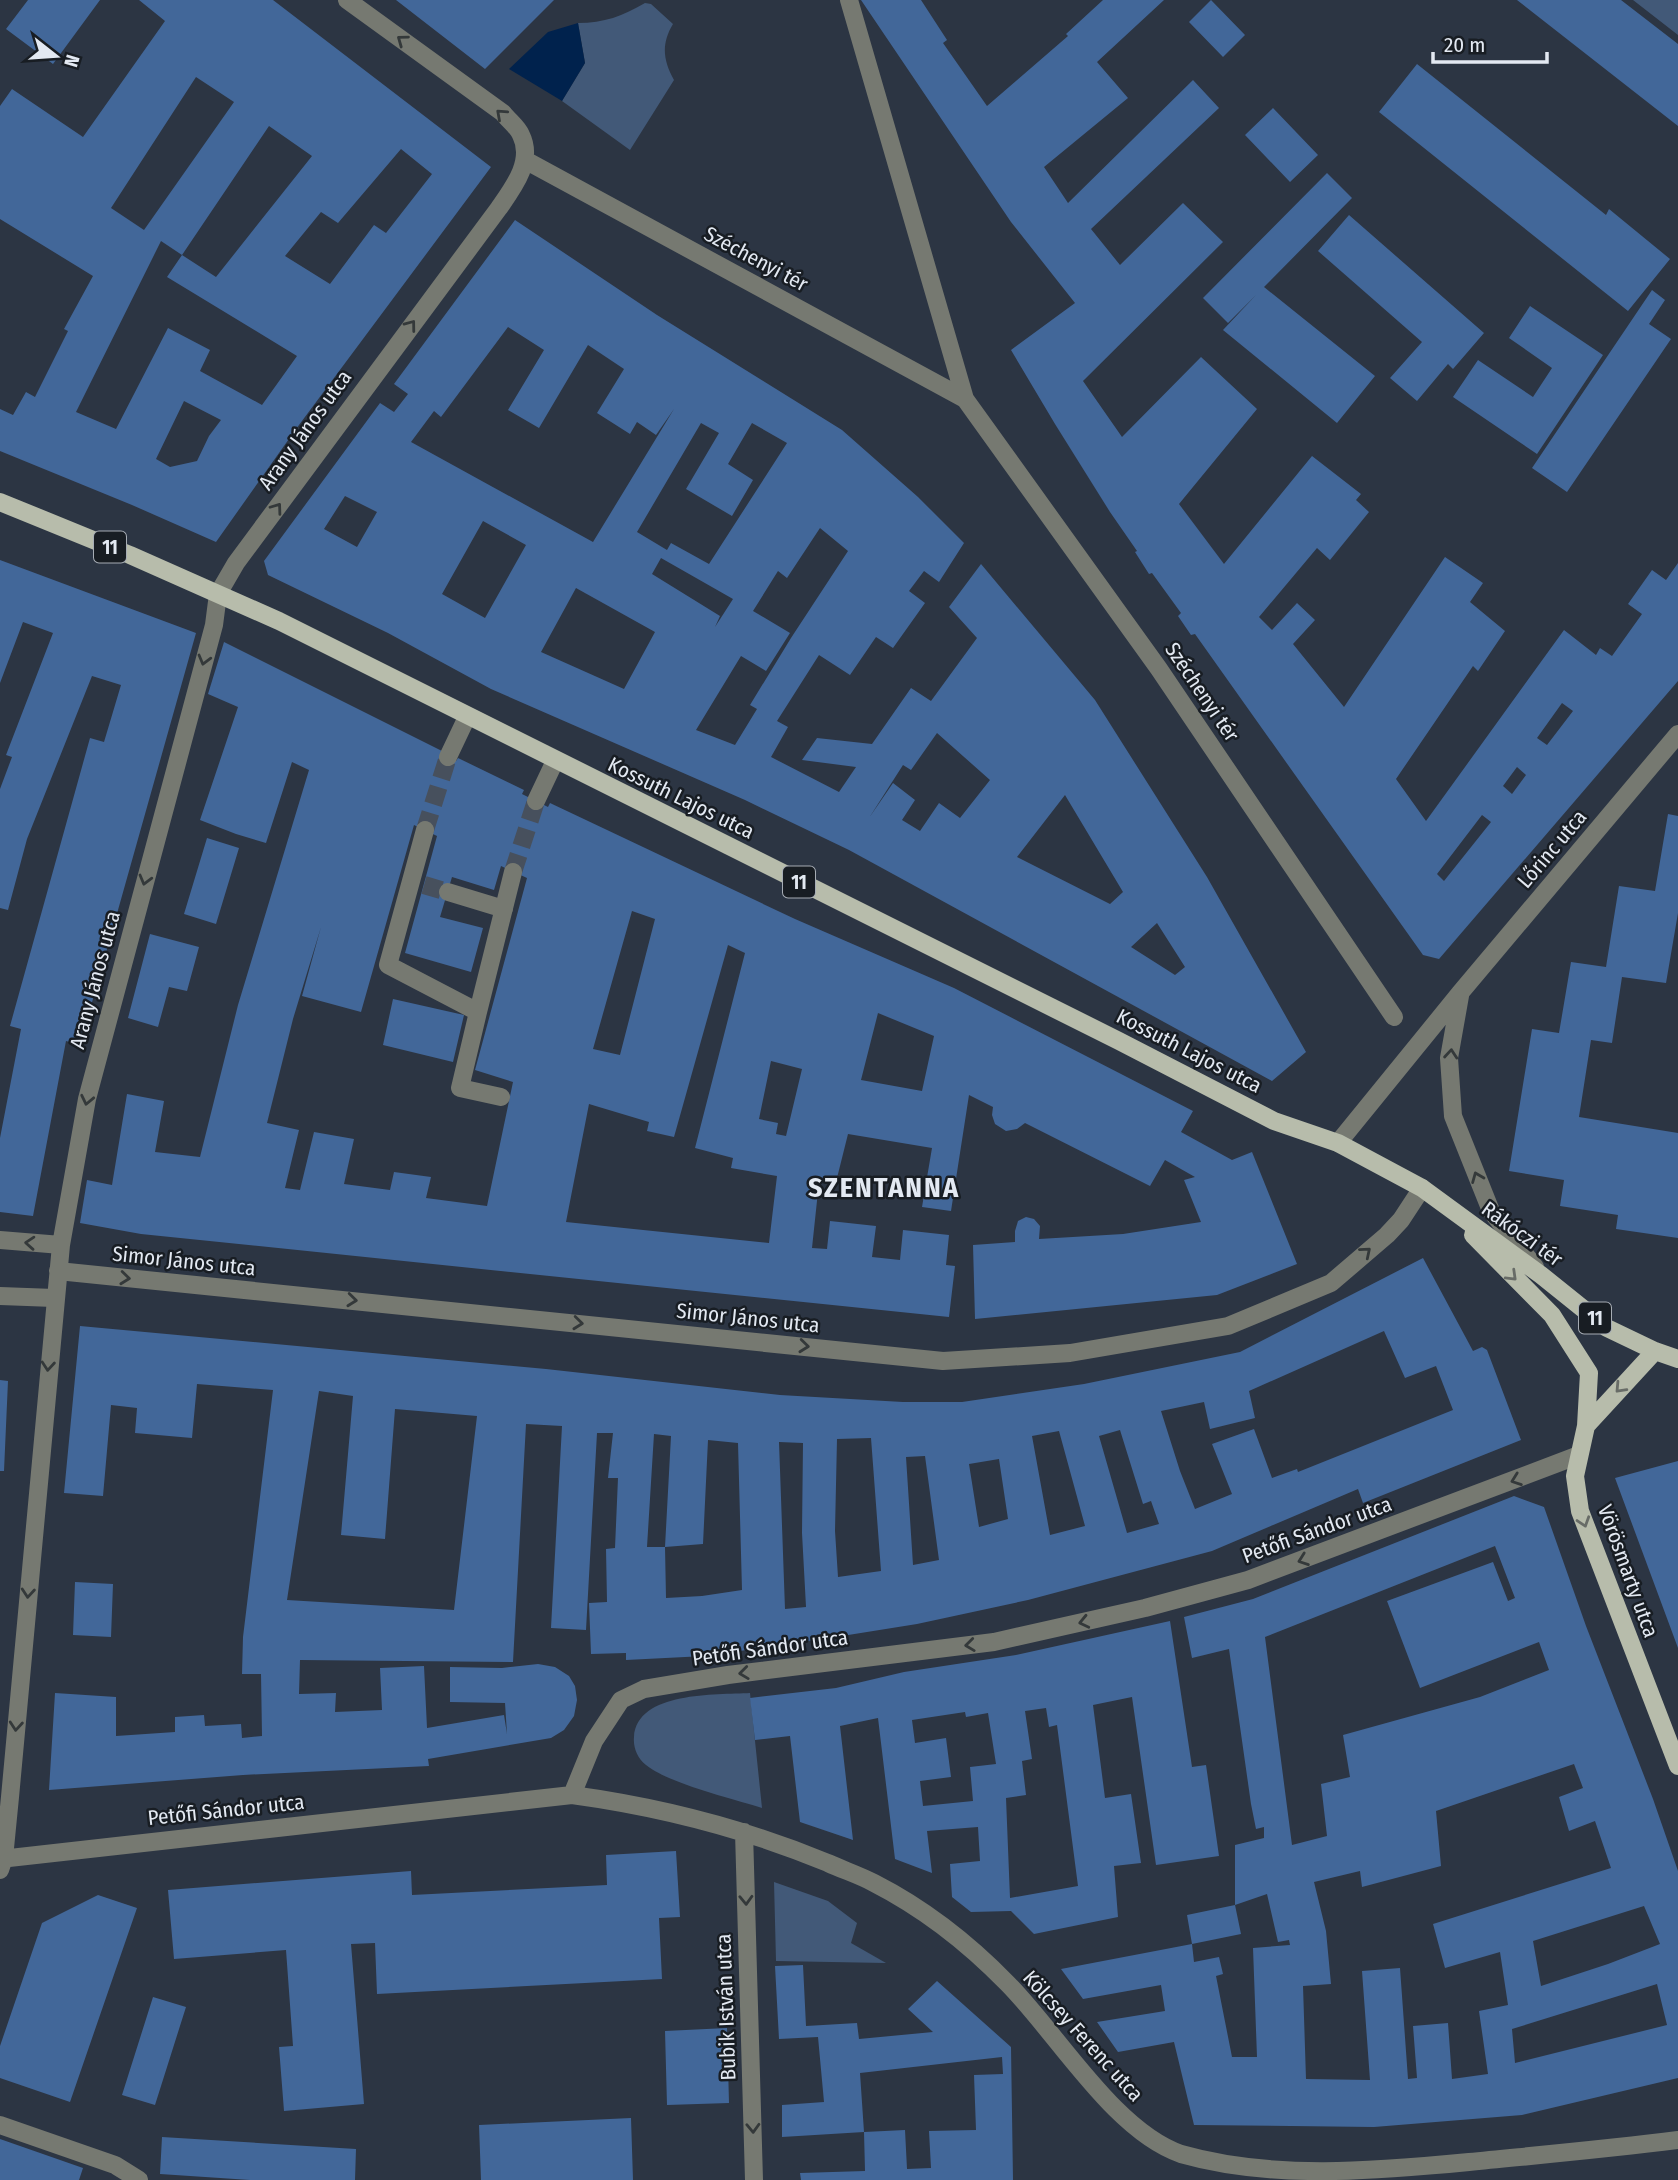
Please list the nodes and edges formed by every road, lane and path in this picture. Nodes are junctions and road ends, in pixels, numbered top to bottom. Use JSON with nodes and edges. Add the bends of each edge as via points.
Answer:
{"nodes":[{"id":1,"x":347,"y":0,"type":"edge"},
{"id":2,"x":849,"y":0,"type":"edge"},
{"id":3,"x":525,"y":160,"type":"junction"},
{"id":4,"x":965,"y":399,"type":"junction"},
{"id":5,"x":0,"y":502,"type":"edge"},
{"id":6,"x":218,"y":594,"type":"junction"},
{"id":7,"x":467,"y":717,"type":"junction"},
{"id":8,"x":1678,"y":734,"type":"edge"},
{"id":9,"x":448,"y":757,"type":"tunnel mouth"},
{"id":10,"x":555,"y":761,"type":"junction"},
{"id":11,"x":536,"y":801,"type":"tunnel mouth"},
{"id":12,"x":425,"y":830,"type":"tunnel mouth"},
{"id":13,"x":513,"y":872,"type":"tunnel mouth"},
{"id":14,"x":448,"y":892,"type":"tunnel mouth"},
{"id":15,"x":504,"y":909,"type":"junction"},
{"id":16,"x":1460,"y":993,"type":"junction"},
{"id":17,"x":478,"y":1012,"type":"junction"},
{"id":18,"x":1394,"y":1017,"type":"dead end"},
{"id":19,"x":501,"y":1097,"type":"dead end"},
{"id":20,"x":1338,"y":1143,"type":"junction"},
{"id":21,"x":1422,"y":1188,"type":"junction"},
{"id":22,"x":1448,"y":1208,"type":"junction"},
{"id":23,"x":0,"y":1240,"type":"edge"},
{"id":24,"x":61,"y":1245,"type":"junction"},
{"id":25,"x":58,"y":1271,"type":"junction"},
{"id":26,"x":1541,"y":1275,"type":"junction"},
{"id":27,"x":0,"y":1296,"type":"edge"},
{"id":28,"x":54,"y":1298,"type":"junction"},
{"id":29,"x":1655,"y":1351,"type":"junction"},
{"id":30,"x":1678,"y":1359,"type":"edge"},
{"id":31,"x":1586,"y":1426,"type":"junction"},
{"id":32,"x":1580,"y":1455,"type":"junction"},
{"id":33,"x":1678,"y":1766,"type":"edge"},
{"id":34,"x":572,"y":1795,"type":"junction"},
{"id":35,"x":744,"y":1832,"type":"junction"},
{"id":36,"x":1,"y":1862,"type":"edge"},
{"id":37,"x":0,"y":2125,"type":"edge"},
{"id":38,"x":1678,"y":2140,"type":"edge"},
{"id":39,"x":1338,"y":2177,"type":"edge"},
{"id":40,"x":139,"y":2180,"type":"edge"},
{"id":41,"x":754,"y":2180,"type":"edge"}],
"edges":[{"from":3,"to":1,"type":"street","one_way":true,"via":[[522,135],[503,113]]},
{"from":2,"to":4,"type":"street","name":"Széchenyi tér"},
{"from":3,"to":4,"type":"street","name":"Széchenyi tér"},
{"from":6,"to":3,"type":"street","name":"Arany János utca","one_way":true,"via":[[244,552],[499,208]]},
{"from":4,"to":18,"type":"street","name":"Széchenyi tér","via":[[1159,669]]},
{"from":5,"to":6,"type":"main road","name":"Kossuth Lajos utca","number":"11"},
{"from":6,"to":7,"type":"main road","name":"Kossuth Lajos utca","number":"11"},
{"from":6,"to":24,"type":"street","name":"Arany János utca","one_way":true,"via":[[214,625],[87,1099]]},
{"from":7,"to":9,"type":"street"},
{"from":7,"to":10,"type":"main road","name":"Kossuth Lajos utca","number":"11"},
{"from":8,"to":16,"type":"street","name":"Lőrinc utca"},
{"from":10,"to":11,"type":"street"},
{"from":10,"to":20,"type":"main road","name":"Kossuth Lajos utca","number":"11","via":[[1274,1121]]},
{"from":12,"to":17,"type":"street","via":[[417,884],[388,965]]},
{"from":13,"to":15,"type":"street"},
{"from":14,"to":15,"type":"street"},
{"from":15,"to":17,"type":"street"},
{"from":16,"to":20,"type":"street","name":"Lőrinc utca"},
{"from":26,"to":16,"type":"street","one_way":true,"via":[[1491,1211],[1453,1116],[1449,1058]]},
{"from":17,"to":19,"type":"street","via":[[460,1088]]},
{"from":20,"to":21,"type":"main road","name":"Rákóczi tér","number":"11"},
{"from":21,"to":22,"type":"main road","name":"Rákóczi tér","number":"11"},
{"from":25,"to":21,"type":"street","name":"Simor János utca","one_way":true,"via":[[943,1361],[1070,1353],[1228,1326],[1331,1283],[1401,1220]]},
{"from":22,"to":26,"type":"main road","name":"Rákóczi tér","number":"11"},
{"from":22,"to":31,"type":"main road","name":"Vörösmarty utca","one_way":true,"via":[[1552,1315],[1589,1373]]},
{"from":24,"to":23,"type":"street","one_way":true},
{"from":24,"to":25,"type":"street","name":"Arany János utca"},
{"from":25,"to":28,"type":"street","name":"Arany János utca"},
{"from":26,"to":29,"type":"main road","name":"Rákóczi tér","number":"11","via":[[1607,1328]]},
{"from":27,"to":28,"type":"street"},
{"from":28,"to":36,"type":"street","name":"Arany János utca","one_way":true},
{"from":29,"to":30,"type":"main road","name":"Rákóczi tér","number":"11"},
{"from":29,"to":31,"type":"main road","one_way":true},
{"from":31,"to":32,"type":"main road","name":"Vörösmarty utca"},
{"from":32,"to":33,"type":"main road","name":"Vörösmarty utca","one_way":true,"via":[[1575,1476],[1580,1511]]},
{"from":32,"to":34,"type":"street","name":"Petőfi Sándor utca","one_way":true,"via":[[1248,1580],[1145,1608],[995,1642],[644,1689],[621,1700],[614,1710],[594,1741]]},
{"from":34,"to":35,"type":"street","name":"Kölcsey Ferenc utca","via":[[639,1805]]},
{"from":34,"to":36,"type":"street","name":"Petőfi Sándor utca"},
{"from":35,"to":39,"type":"street","name":"Kölcsey Ferenc utca","via":[[873,1882],[924,1912],[1009,1984],[1118,2113],[1178,2153],[1228,2167]]},
{"from":35,"to":41,"type":"street","name":"Bubik István utca","one_way":true},
{"from":37,"to":40,"type":"street","via":[[116,2165]]},
{"from":38,"to":39,"type":"street","name":"Kölcsey Ferenc utca"}]}
